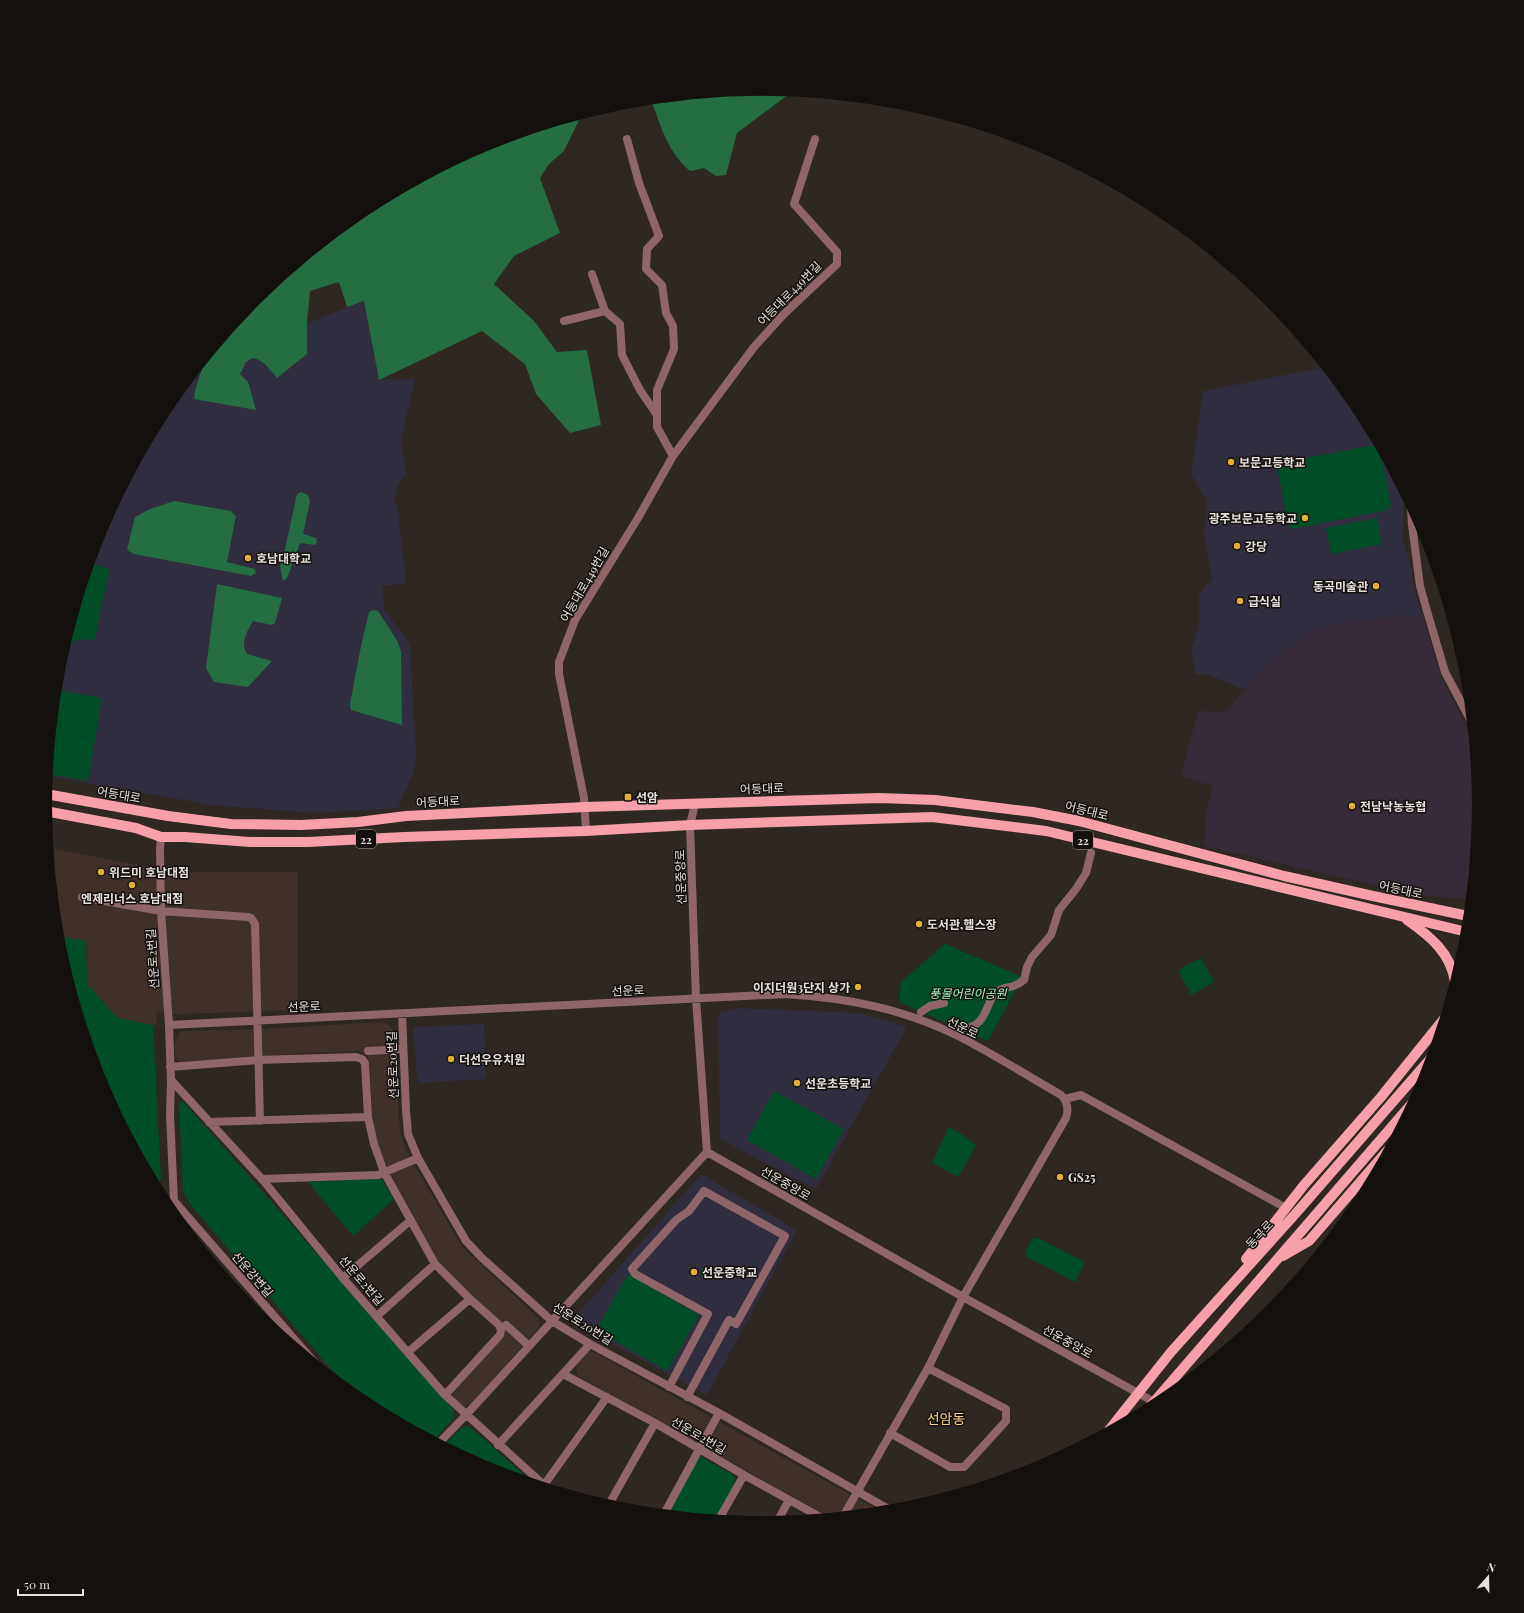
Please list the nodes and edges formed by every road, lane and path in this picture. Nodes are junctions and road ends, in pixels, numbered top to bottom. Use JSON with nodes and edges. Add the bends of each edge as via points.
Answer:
{"nodes":[{"id":1,"x":627,"y":139,"type":"dead end"},
{"id":2,"x":815,"y":139,"type":"dead end"},
{"id":3,"x":592,"y":274,"type":"dead end"},
{"id":4,"x":605,"y":311,"type":"junction"},
{"id":5,"x":564,"y":321,"type":"dead end"},
{"id":6,"x":657,"y":415,"type":"junction"},
{"id":7,"x":673,"y":456,"type":"junction"},
{"id":8,"x":1412,"y":521,"type":"edge"},
{"id":9,"x":1465,"y":710,"type":"edge"},
{"id":10,"x":52,"y":795,"type":"edge"},
{"id":11,"x":695,"y":804,"type":"junction"},
{"id":12,"x":585,"y":807,"type":"junction"},
{"id":13,"x":52,"y":812,"type":"edge"},
{"id":14,"x":690,"y":825,"type":"junction"},
{"id":15,"x":586,"y":831,"type":"junction"},
{"id":16,"x":161,"y":837,"type":"junction"},
{"id":17,"x":1091,"y":853,"type":"dead end"},
{"id":18,"x":82,"y":897,"type":"dead end"},
{"id":19,"x":1464,"y":910,"type":"edge"},
{"id":20,"x":161,"y":911,"type":"junction"},
{"id":21,"x":1449,"y":912,"type":"junction"},
{"id":22,"x":1463,"y":915,"type":"edge"},
{"id":23,"x":1402,"y":916,"type":"junction"},
{"id":24,"x":1461,"y":930,"type":"edge"},
{"id":25,"x":1453,"y":969,"type":"edge"},
{"id":26,"x":696,"y":999,"type":"junction"},
{"id":27,"x":944,"y":1003,"type":"dead end"},
{"id":28,"x":921,"y":1012,"type":"dead end"},
{"id":29,"x":402,"y":1014,"type":"junction"},
{"id":30,"x":257,"y":1021,"type":"junction"},
{"id":31,"x":169,"y":1025,"type":"junction"},
{"id":32,"x":1437,"y":1026,"type":"edge"},
{"id":33,"x":960,"y":1029,"type":"dead end"},
{"id":34,"x":403,"y":1049,"type":"junction"},
{"id":35,"x":368,"y":1051,"type":"dead end"},
{"id":36,"x":258,"y":1060,"type":"junction"},
{"id":37,"x":170,"y":1067,"type":"junction"},
{"id":38,"x":1421,"y":1069,"type":"edge"},
{"id":39,"x":171,"y":1080,"type":"junction"},
{"id":40,"x":1065,"y":1099,"type":"junction"},
{"id":41,"x":1401,"y":1115,"type":"edge"},
{"id":42,"x":368,"y":1117,"type":"junction"},
{"id":43,"x":260,"y":1121,"type":"junction"},
{"id":44,"x":209,"y":1122,"type":"junction"},
{"id":45,"x":707,"y":1152,"type":"junction"},
{"id":46,"x":418,"y":1158,"type":"junction"},
{"id":47,"x":1376,"y":1164,"type":"edge"},
{"id":48,"x":384,"y":1172,"type":"junction"},
{"id":49,"x":262,"y":1179,"type":"junction"},
{"id":50,"x":174,"y":1201,"type":"joint"},
{"id":51,"x":1286,"y":1208,"type":"junction"},
{"id":52,"x":411,"y":1220,"type":"junction"},
{"id":53,"x":1277,"y":1259,"type":"junction"},
{"id":54,"x":435,"y":1264,"type":"junction"},
{"id":55,"x":343,"y":1278,"type":"junction"},
{"id":56,"x":963,"y":1297,"type":"junction"},
{"id":57,"x":470,"y":1299,"type":"junction"},
{"id":58,"x":1216,"y":1301,"type":"junction"},
{"id":59,"x":377,"y":1316,"type":"junction"},
{"id":60,"x":552,"y":1321,"type":"junction"},
{"id":61,"x":506,"y":1325,"type":"dead end"},
{"id":62,"x":298,"y":1343,"type":"edge"},
{"id":63,"x":590,"y":1344,"type":"junction"},
{"id":64,"x":529,"y":1346,"type":"junction"},
{"id":65,"x":408,"y":1352,"type":"junction"},
{"id":66,"x":928,"y":1368,"type":"junction"},
{"id":67,"x":563,"y":1374,"type":"junction"},
{"id":68,"x":1177,"y":1375,"type":"junction"},
{"id":69,"x":1179,"y":1381,"type":"edge"},
{"id":70,"x":669,"y":1387,"type":"junction"},
{"id":71,"x":1166,"y":1390,"type":"edge"},
{"id":72,"x":1138,"y":1393,"type":"junction"},
{"id":73,"x":445,"y":1394,"type":"junction"},
{"id":74,"x":606,"y":1397,"type":"junction"},
{"id":75,"x":687,"y":1397,"type":"junction"},
{"id":76,"x":1151,"y":1400,"type":"edge"},
{"id":77,"x":719,"y":1414,"type":"junction"},
{"id":78,"x":466,"y":1415,"type":"junction"},
{"id":79,"x":1115,"y":1422,"type":"edge"},
{"id":80,"x":655,"y":1423,"type":"junction"},
{"id":81,"x":890,"y":1433,"type":"junction"},
{"id":82,"x":442,"y":1440,"type":"edge"},
{"id":83,"x":498,"y":1445,"type":"junction"},
{"id":84,"x":700,"y":1449,"type":"junction"},
{"id":85,"x":744,"y":1475,"type":"junction"},
{"id":86,"x":537,"y":1480,"type":"edge"},
{"id":87,"x":546,"y":1483,"type":"edge"},
{"id":88,"x":857,"y":1491,"type":"junction"},
{"id":89,"x":611,"y":1500,"type":"edge"},
{"id":90,"x":789,"y":1500,"type":"junction"},
{"id":91,"x":883,"y":1506,"type":"edge"},
{"id":92,"x":666,"y":1510,"type":"edge"},
{"id":93,"x":846,"y":1511,"type":"edge"},
{"id":94,"x":815,"y":1514,"type":"edge"},
{"id":95,"x":721,"y":1515,"type":"edge"},
{"id":96,"x":780,"y":1516,"type":"edge"}],
"edges":[{"from":1,"to":6,"type":"street","via":[[639,183],[659,236],[647,249],[646,269],[662,285],[666,313],[673,326],[674,349],[657,390]]},
{"from":2,"to":7,"type":"street","name":"어등대로449번길","via":[[794,204],[837,252],[837,264],[784,314],[754,347]]},
{"from":3,"to":4,"type":"street"},
{"from":4,"to":5,"type":"street"},
{"from":4,"to":6,"type":"street","via":[[620,324],[622,355],[640,390]]},
{"from":6,"to":7,"type":"street","via":[[657,427]]},
{"from":7,"to":12,"type":"street","name":"어등대로449번길","via":[[575,620],[560,662],[559,674]]},
{"from":8,"to":9,"type":"street","via":[[1425,605],[1445,672]]},
{"from":10,"to":12,"type":"main road","name":"어등대로","number":"22","via":[[168,816],[231,824],[301,825],[406,816]]},
{"from":11,"to":12,"type":"main road","name":"어등대로","number":"22"},
{"from":11,"to":14,"type":"street","name":"선운중앙로"},
{"from":11,"to":21,"type":"main road","name":"어등대로","number":"22","via":[[879,798],[935,800],[1033,812],[1079,821],[1284,876]]},
{"from":12,"to":15,"type":"street","name":"어등대로449번길"},
{"from":13,"to":16,"type":"main road","number":"22","via":[[136,828]]},
{"from":14,"to":15,"type":"main road","number":"22"},
{"from":14,"to":23,"type":"main road","number":"22","via":[[932,817],[1046,831]]},
{"from":14,"to":26,"type":"street","name":"선운중앙로"},
{"from":15,"to":16,"type":"main road","number":"22","via":[[308,842]]},
{"from":16,"to":20,"type":"street","name":"선운로2번길"},
{"from":17,"to":33,"type":"street","via":[[1086,873],[1059,910],[1051,935],[1032,957],[1024,980],[997,991],[982,1019]]},
{"from":18,"to":20,"type":"street"},
{"from":19,"to":21,"type":"main road"},
{"from":20,"to":30,"type":"street","via":[[245,916],[253,921]]},
{"from":20,"to":31,"type":"street","name":"선운로2번길"},
{"from":21,"to":22,"type":"main road","name":"어등대로","number":"22"},
{"from":23,"to":24,"type":"main road","number":"22"},
{"from":23,"to":25,"type":"main road","via":[[1440,947]]},
{"from":26,"to":29,"type":"street","name":"선운로"},
{"from":26,"to":40,"type":"street","name":"선운로","via":[[786,994],[865,1003],[916,1018],[956,1035]]},
{"from":26,"to":45,"type":"street","name":"선운중앙로"},
{"from":27,"to":28,"type":"street","via":[[930,1006]]},
{"from":29,"to":30,"type":"street","name":"선운로"},
{"from":29,"to":34,"type":"street","name":"선운로20번길"},
{"from":30,"to":31,"type":"street","name":"선운로"},
{"from":30,"to":36,"type":"street"},
{"from":31,"to":37,"type":"street","name":"선운로2번길"},
{"from":32,"to":51,"type":"main road","via":[[1381,1097]]},
{"from":34,"to":35,"type":"street"},
{"from":34,"to":46,"type":"street","name":"선운로20번길","via":[[408,1134]]},
{"from":36,"to":37,"type":"street"},
{"from":36,"to":42,"type":"street","via":[[356,1056],[362,1059],[365,1063]]},
{"from":36,"to":43,"type":"street"},
{"from":37,"to":39,"type":"street","name":"선운로2번길"},
{"from":38,"to":58,"type":"main road","name":"동곡로","via":[[1303,1206]]},
{"from":39,"to":44,"type":"street","name":"선운로2번길"},
{"from":39,"to":50,"type":"street","name":"선운로2번길"},
{"from":40,"to":51,"type":"street","via":[[1081,1095]]},
{"from":40,"to":56,"type":"street","via":[[1068,1108],[1066,1118]]},
{"from":41,"to":53,"type":"main road"},
{"from":42,"to":43,"type":"street"},
{"from":42,"to":48,"type":"street"},
{"from":43,"to":44,"type":"street"},
{"from":44,"to":49,"type":"street","name":"선운로2번길"},
{"from":45,"to":56,"type":"street","name":"선운중앙로"},
{"from":45,"to":60,"type":"street"},
{"from":46,"to":48,"type":"street"},
{"from":46,"to":60,"type":"street","name":"선운로20번길","via":[[466,1241]]},
{"from":47,"to":53,"type":"main road","via":[[1309,1241]]},
{"from":48,"to":49,"type":"street","via":[[378,1175]]},
{"from":48,"to":52,"type":"street"},
{"from":49,"to":55,"type":"street","name":"선운로2번길"},
{"from":50,"to":62,"type":"street","name":"선운강변길"},
{"from":51,"to":58,"type":"main road"},
{"from":52,"to":54,"type":"street"},
{"from":52,"to":55,"type":"street"},
{"from":53,"to":68,"type":"main road"},
{"from":54,"to":57,"type":"street"},
{"from":54,"to":59,"type":"street"},
{"from":55,"to":59,"type":"street","name":"선운로2번길"},
{"from":56,"to":66,"type":"street"},
{"from":56,"to":72,"type":"street","name":"선운중앙로"},
{"from":57,"to":65,"type":"street"},
{"from":57,"to":73,"type":"street","via":[[499,1325],[500,1335]]},
{"from":58,"to":72,"type":"main road","name":"동곡로"},
{"from":59,"to":65,"type":"street","name":"선운로2번길"},
{"from":60,"to":63,"type":"street","name":"선운로20번길"},
{"from":60,"to":64,"type":"street"},
{"from":61,"to":64,"type":"street"},
{"from":63,"to":67,"type":"street"},
{"from":63,"to":70,"type":"street","name":"선운로20번길"},
{"from":64,"to":78,"type":"street"},
{"from":65,"to":73,"type":"street","name":"선운로2번길"},
{"from":66,"to":81,"type":"street"},
{"from":66,"to":81,"type":"street","via":[[1006,1409],[1006,1421],[964,1467],[950,1467]]},
{"from":67,"to":74,"type":"street","name":"선운로2번길"},
{"from":67,"to":83,"type":"street"},
{"from":68,"to":69,"type":"main road"},
{"from":68,"to":71,"type":"main road"},
{"from":70,"to":75,"type":"street","name":"선운로20번길"},
{"from":70,"to":75,"type":"street","via":[[708,1314],[635,1274],[632,1269],[676,1220],[689,1211],[704,1192],[785,1236],[736,1324],[728,1320]]},
{"from":72,"to":76,"type":"street","name":"선운중앙로"},
{"from":72,"to":79,"type":"main road","name":"동곡로"},
{"from":73,"to":78,"type":"street","name":"선운로2번길"},
{"from":74,"to":80,"type":"street","name":"선운로2번길"},
{"from":74,"to":87,"type":"street"},
{"from":75,"to":77,"type":"street","name":"선운로20번길"},
{"from":77,"to":84,"type":"street"},
{"from":77,"to":88,"type":"street","name":"선운로20번길"},
{"from":78,"to":82,"type":"street"},
{"from":78,"to":83,"type":"street","name":"선운로2번길"},
{"from":80,"to":84,"type":"street","name":"선운로2번길"},
{"from":80,"to":89,"type":"street"},
{"from":81,"to":88,"type":"street"},
{"from":83,"to":86,"type":"street","name":"선운로2번길"},
{"from":84,"to":85,"type":"street","name":"선운로2번길"},
{"from":84,"to":92,"type":"street"},
{"from":85,"to":90,"type":"street","name":"선운로2번길"},
{"from":85,"to":95,"type":"street"},
{"from":88,"to":91,"type":"street","name":"선운로20번길"},
{"from":88,"to":93,"type":"street"},
{"from":90,"to":94,"type":"street","name":"선운로2번길"},
{"from":90,"to":96,"type":"street"}]}
